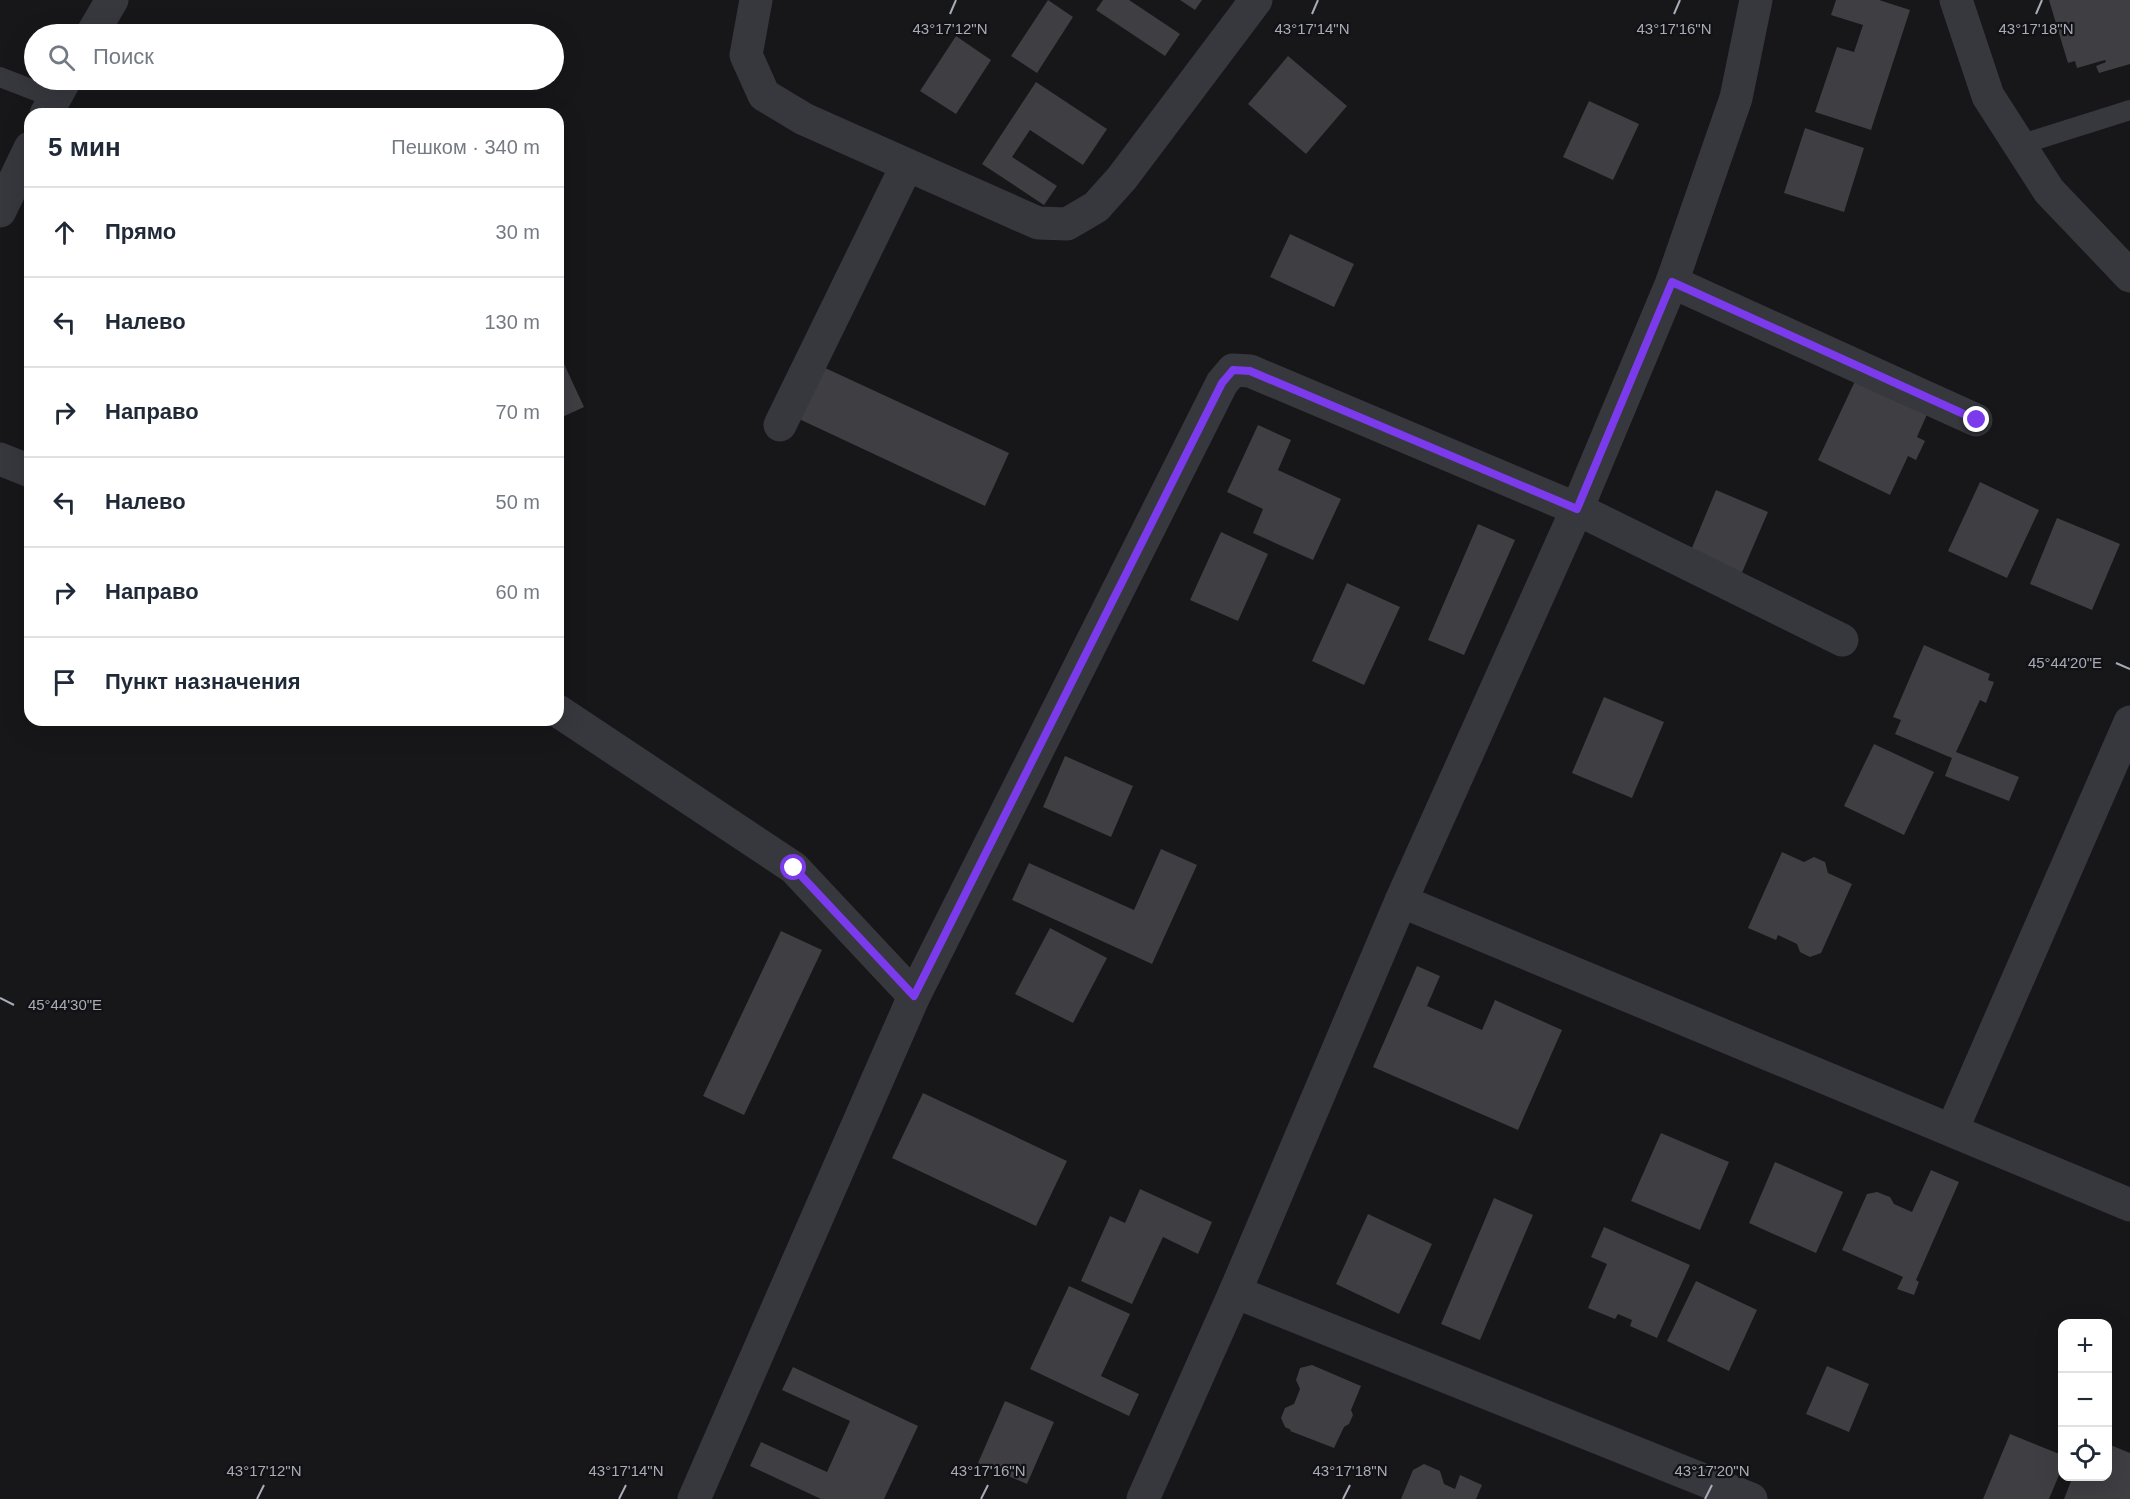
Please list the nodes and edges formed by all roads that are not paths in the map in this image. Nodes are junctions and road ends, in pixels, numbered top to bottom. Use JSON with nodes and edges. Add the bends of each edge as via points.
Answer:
{"nodes":[{"id":1,"x":112,"y":0,"type":"edge"},
{"id":2,"x":756,"y":0,"type":"edge"},
{"id":3,"x":1256,"y":0,"type":"edge"},
{"id":4,"x":1756,"y":0,"type":"edge"},
{"id":5,"x":1956,"y":0,"type":"edge"},
{"id":6,"x":98,"y":24,"type":"edge"},
{"id":7,"x":0,"y":77,"type":"edge"},
{"id":8,"x":24,"y":86,"type":"edge"},
{"id":9,"x":36,"y":90,"type":"edge"},
{"id":10,"x":55,"y":97,"type":"edge"},
{"id":11,"x":2130,"y":110,"type":"edge"},
{"id":12,"x":2019,"y":145,"type":"junction"},
{"id":13,"x":24,"y":161,"type":"edge"},
{"id":14,"x":907,"y":165,"type":"junction"},
{"id":15,"x":0,"y":211,"type":"edge"},
{"id":16,"x":2130,"y":276,"type":"edge"},
{"id":17,"x":1672,"y":282,"type":"junction"},
{"id":18,"x":1977,"y":420,"type":"dead end"},
{"id":19,"x":780,"y":425,"type":"dead end"},
{"id":20,"x":0,"y":459,"type":"edge"},
{"id":21,"x":24,"y":469,"type":"edge"},
{"id":22,"x":1577,"y":509,"type":"junction"},
{"id":23,"x":1842,"y":640,"type":"dead end"},
{"id":24,"x":564,"y":715,"type":"edge"},
{"id":25,"x":2130,"y":722,"type":"edge"},
{"id":26,"x":1401,"y":900,"type":"junction"},
{"id":27,"x":914,"y":996,"type":"junction"},
{"id":28,"x":1952,"y":1130,"type":"junction"},
{"id":29,"x":2130,"y":1205,"type":"edge"},
{"id":30,"x":1235,"y":1292,"type":"junction"},
{"id":31,"x":694,"y":1499,"type":"edge"},
{"id":32,"x":1143,"y":1499,"type":"edge"},
{"id":33,"x":1751,"y":1499,"type":"edge"}],
"edges":[{"from":1,"to":6,"type":"street"},
{"from":2,"to":14,"type":"street","via":[[746,55],[764,95],[804,119]]},
{"from":3,"to":14,"type":"street","via":[[1122,178],[1095,207],[1066,224],[1038,223]]},
{"from":4,"to":17,"type":"street","via":[[1737,98]]},
{"from":5,"to":12,"type":"street","via":[[1988,96]]},
{"from":7,"to":8,"type":"lane"},
{"from":9,"to":10,"type":"lane"},
{"from":11,"to":12,"type":"lane"},
{"from":12,"to":16,"type":"street","via":[[2049,191]]},
{"from":13,"to":15,"type":"street"},
{"from":14,"to":19,"type":"street"},
{"from":17,"to":18,"type":"street"},
{"from":17,"to":22,"type":"street"},
{"from":20,"to":21,"type":"street"},
{"from":22,"to":23,"type":"street"},
{"from":22,"to":26,"type":"street"},
{"from":22,"to":27,"type":"street","via":[[1250,371],[1233,370],[1222,383]]},
{"from":24,"to":27,"type":"street","via":[[794,868]]},
{"from":25,"to":28,"type":"street"},
{"from":26,"to":28,"type":"street"},
{"from":26,"to":30,"type":"street"},
{"from":27,"to":31,"type":"street"},
{"from":28,"to":29,"type":"street"},
{"from":30,"to":32,"type":"street"},
{"from":30,"to":33,"type":"street"}]}
